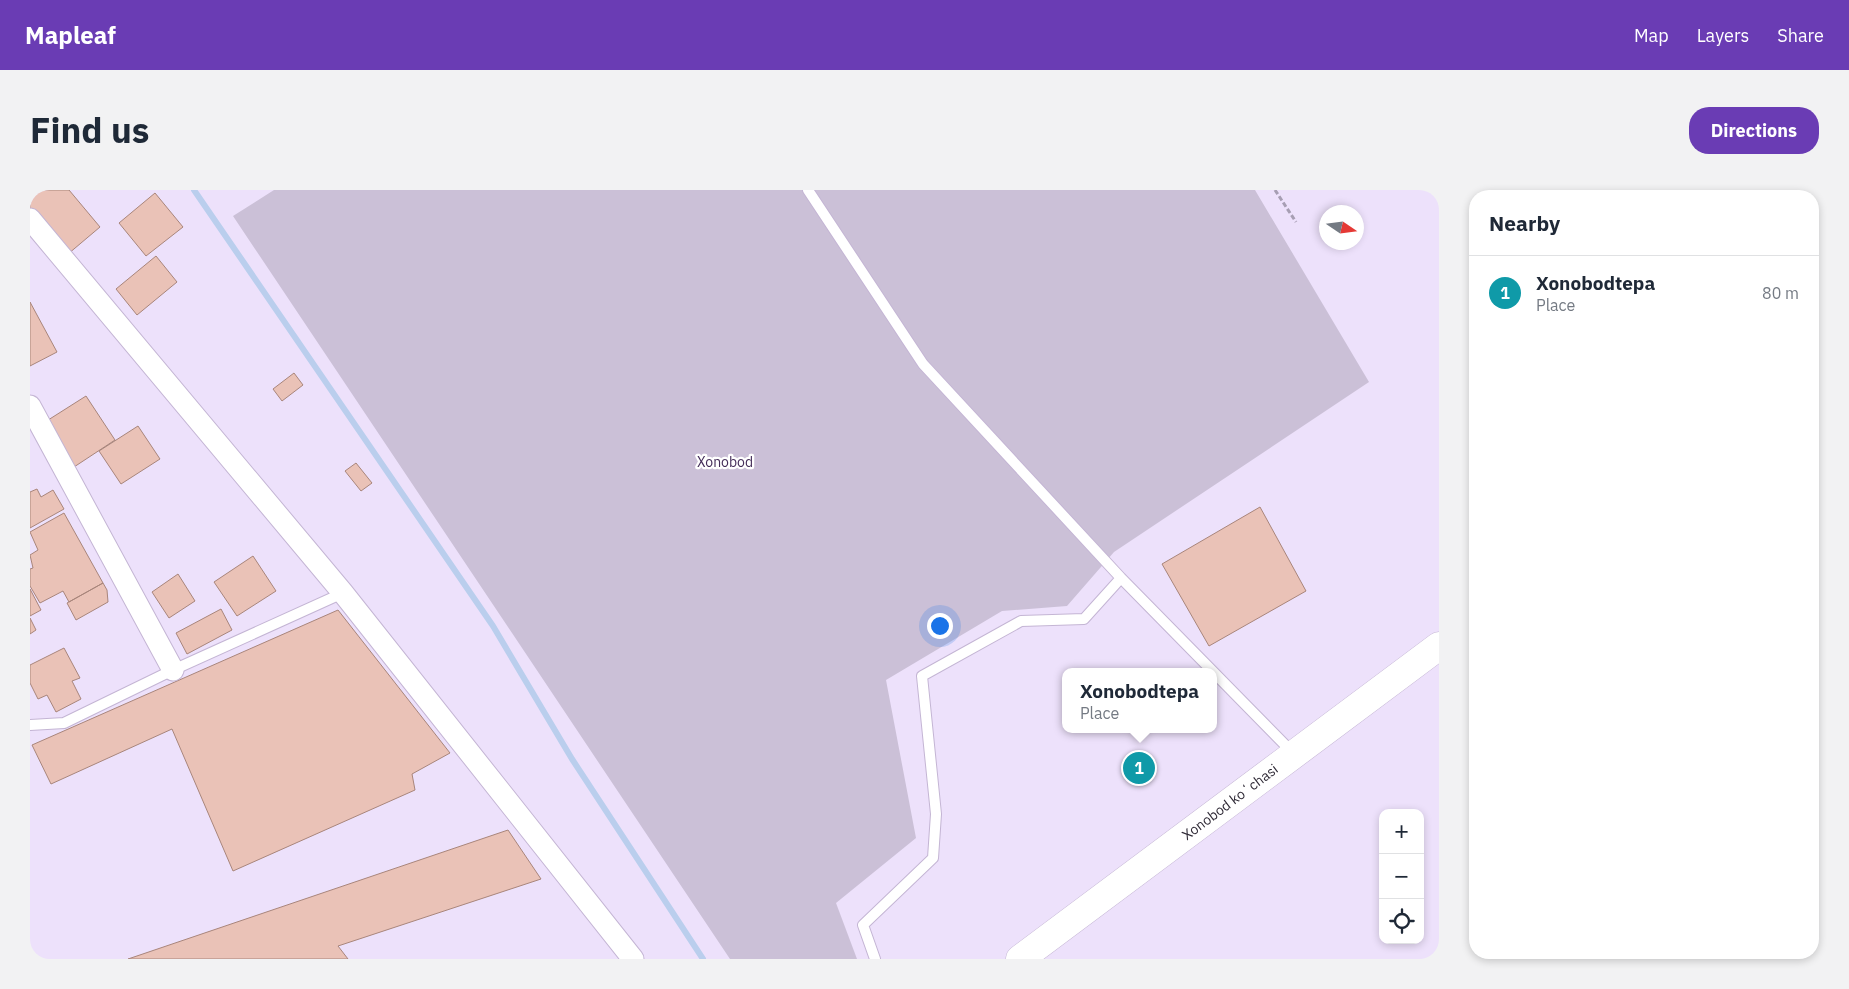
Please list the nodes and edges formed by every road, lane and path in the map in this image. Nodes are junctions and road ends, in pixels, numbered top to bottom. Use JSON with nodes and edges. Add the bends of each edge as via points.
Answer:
{"nodes":[{"id":1,"x":808,"y":190,"type":"edge"},
{"id":2,"x":1275,"y":190,"type":"edge"},
{"id":3,"x":30,"y":219,"type":"edge"},
{"id":4,"x":1296,"y":222,"type":"dead end"},
{"id":5,"x":30,"y":406,"type":"edge"},
{"id":6,"x":1121,"y":578,"type":"junction"},
{"id":7,"x":343,"y":593,"type":"junction"},
{"id":8,"x":1439,"y":646,"type":"edge"},
{"id":9,"x":1209,"y":668,"type":"edge"},
{"id":10,"x":173,"y":670,"type":"junction"},
{"id":11,"x":1217,"y":676,"type":"edge"},
{"id":12,"x":30,"y":725,"type":"edge"},
{"id":13,"x":1294,"y":754,"type":"junction"},
{"id":14,"x":634,"y":959,"type":"edge"},
{"id":15,"x":875,"y":959,"type":"edge"},
{"id":16,"x":1020,"y":959,"type":"edge"}],
"edges":[{"from":1,"to":6,"type":"lane","via":[[924,364]]},
{"from":2,"to":4,"type":"path"},
{"from":3,"to":7,"type":"street"},
{"from":5,"to":10,"type":"street"},
{"from":6,"to":9,"type":"lane"},
{"from":6,"to":15,"type":"lane","via":[[1084,619],[1021,621],[922,676],[936,814],[933,858],[863,925]]},
{"from":7,"to":10,"type":"lane"},
{"from":7,"to":14,"type":"street"},
{"from":8,"to":13,"type":"main road","name":"Xonobod koʻchasi"},
{"from":10,"to":12,"type":"lane","via":[[64,723]]},
{"from":11,"to":13,"type":"lane"},
{"from":13,"to":16,"type":"main road","name":"Xonobod koʻchasi"}]}
